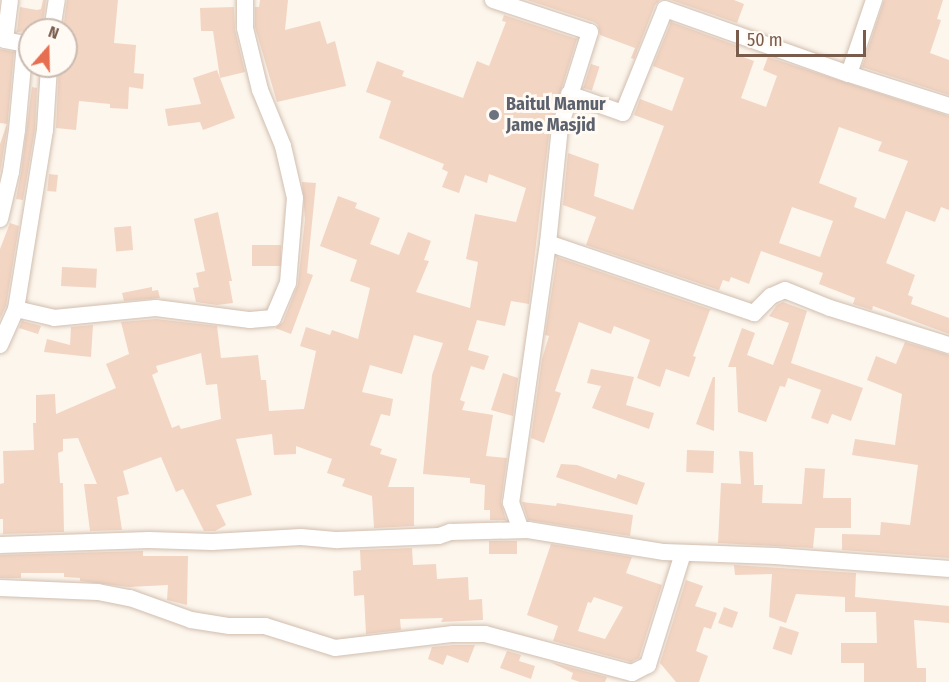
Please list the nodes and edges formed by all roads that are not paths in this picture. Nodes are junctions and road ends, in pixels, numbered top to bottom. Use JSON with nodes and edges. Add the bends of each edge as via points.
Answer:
{"nodes":[{"id":1,"x":10,"y":0,"type":"edge"},
{"id":2,"x":57,"y":0,"type":"edge"},
{"id":3,"x":245,"y":0,"type":"edge"},
{"id":4,"x":493,"y":0,"type":"edge"},
{"id":5,"x":874,"y":0,"type":"edge"},
{"id":6,"x":54,"y":18,"type":"edge"},
{"id":7,"x":849,"y":74,"type":"junction"},
{"id":8,"x":49,"y":78,"type":"edge"},
{"id":9,"x":569,"y":94,"type":"junction"},
{"id":10,"x":949,"y":106,"type":"edge"},
{"id":11,"x":29,"y":217,"type":"junction"},
{"id":12,"x":0,"y":220,"type":"edge"},
{"id":13,"x":548,"y":243,"type":"junction"},
{"id":14,"x":16,"y":309,"type":"junction"},
{"id":15,"x":0,"y":345,"type":"edge"},
{"id":16,"x":949,"y":345,"type":"edge"},
{"id":17,"x":521,"y":530,"type":"junction"},
{"id":18,"x":0,"y":545,"type":"edge"},
{"id":19,"x":683,"y":553,"type":"junction"},
{"id":20,"x":949,"y":569,"type":"edge"},
{"id":21,"x":0,"y":588,"type":"edge"},
{"id":22,"x":648,"y":665,"type":"junction"},
{"id":23,"x":649,"y":682,"type":"edge"}],
"edges":[{"from":1,"to":12,"type":"street","via":[[5,40],[25,44],[17,130]]},
{"from":2,"to":6,"type":"street"},
{"from":3,"to":14,"type":"street","via":[[245,28],[260,90],[283,146],[295,198],[288,283],[273,318],[250,320],[156,308],[54,318]]},
{"from":4,"to":9,"type":"street","via":[[590,32]]},
{"from":5,"to":7,"type":"street"},
{"from":7,"to":9,"type":"street","via":[[665,9],[623,113]]},
{"from":7,"to":10,"type":"street"},
{"from":8,"to":11,"type":"street","via":[[45,130]]},
{"from":9,"to":13,"type":"street","via":[[560,127]]},
{"from":11,"to":12,"type":"street"},
{"from":11,"to":14,"type":"street"},
{"from":13,"to":16,"type":"street","via":[[754,312],[771,296],[785,290]]},
{"from":13,"to":17,"type":"street","via":[[511,503]]},
{"from":14,"to":15,"type":"street"},
{"from":17,"to":18,"type":"street","via":[[338,540],[301,537]]},
{"from":17,"to":19,"type":"street"},
{"from":19,"to":20,"type":"street"},
{"from":19,"to":22,"type":"street"},
{"from":21,"to":22,"type":"street","via":[[109,594],[191,620],[264,626],[335,648],[485,634],[632,673]]},
{"from":22,"to":23,"type":"street"}]}
